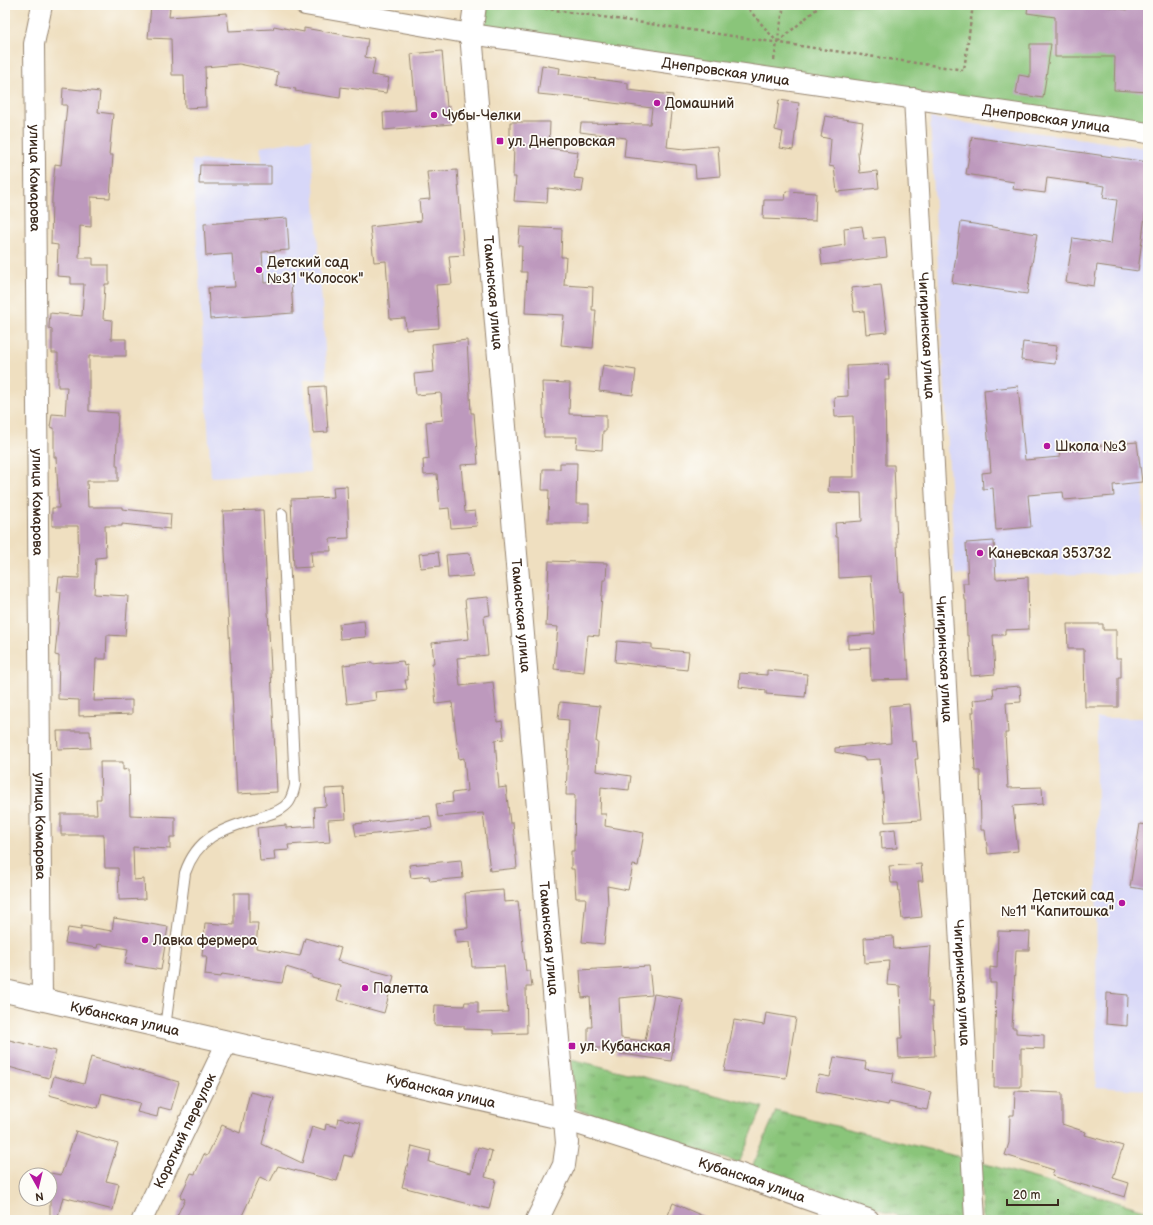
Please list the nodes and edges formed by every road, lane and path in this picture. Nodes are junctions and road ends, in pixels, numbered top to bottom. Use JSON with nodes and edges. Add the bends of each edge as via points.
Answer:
{"nodes":[{"id":1,"x":42,"y":5,"type":"edge"},
{"id":2,"x":305,"y":5,"type":"edge"},
{"id":3,"x":475,"y":5,"type":"edge"},
{"id":4,"x":521,"y":5,"type":"edge"},
{"id":5,"x":745,"y":5,"type":"edge"},
{"id":6,"x":784,"y":5,"type":"edge"},
{"id":7,"x":822,"y":5,"type":"edge"},
{"id":8,"x":973,"y":5,"type":"edge"},
{"id":9,"x":471,"y":34,"type":"junction"},
{"id":10,"x":777,"y":43,"type":"junction"},
{"id":11,"x":914,"y":98,"type":"junction"},
{"id":12,"x":1148,"y":133,"type":"edge"},
{"id":13,"x":282,"y":514,"type":"dead end"},
{"id":14,"x":5,"y":991,"type":"edge"},
{"id":15,"x":42,"y":999,"type":"junction"},
{"id":16,"x":165,"y":1028,"type":"junction"},
{"id":17,"x":228,"y":1042,"type":"junction"},
{"id":18,"x":565,"y":1119,"type":"junction"},
{"id":19,"x":859,"y":1219,"type":"edge"},
{"id":20,"x":142,"y":1220,"type":"edge"},
{"id":21,"x":537,"y":1220,"type":"edge"},
{"id":22,"x":975,"y":1220,"type":"edge"}],
"edges":[{"from":1,"to":15,"type":"street","name":"улица Комарова","via":[[34,44]]},
{"from":2,"to":9,"type":"street","name":"Днепровская улица"},
{"from":3,"to":9,"type":"street","name":"Таманская улица"},
{"from":4,"to":10,"type":"path"},
{"from":5,"to":10,"type":"path"},
{"from":6,"to":10,"type":"path"},
{"from":7,"to":10,"type":"path"},
{"from":8,"to":10,"type":"path","via":[[964,70]]},
{"from":9,"to":11,"type":"street","name":"Днепровская улица"},
{"from":9,"to":18,"type":"street","name":"Таманская улица"},
{"from":11,"to":12,"type":"street","name":"Днепровская улица"},
{"from":11,"to":22,"type":"street","name":"Чигиринская улица"},
{"from":13,"to":16,"type":"lane","via":[[295,785],[289,802],[280,810],[223,829],[204,843],[190,860],[185,873]]},
{"from":14,"to":15,"type":"street","name":"Кубанская улица"},
{"from":15,"to":16,"type":"street","name":"Кубанская улица"},
{"from":16,"to":17,"type":"street","name":"Кубанская улица"},
{"from":17,"to":18,"type":"street","name":"Кубанская улица"},
{"from":17,"to":20,"type":"street","name":"Короткий переулок"},
{"from":18,"to":19,"type":"street","name":"Кубанская улица","via":[[742,1175]]},
{"from":18,"to":21,"type":"street","name":"Таманская улица","via":[[567,1143],[564,1165]]}]}
